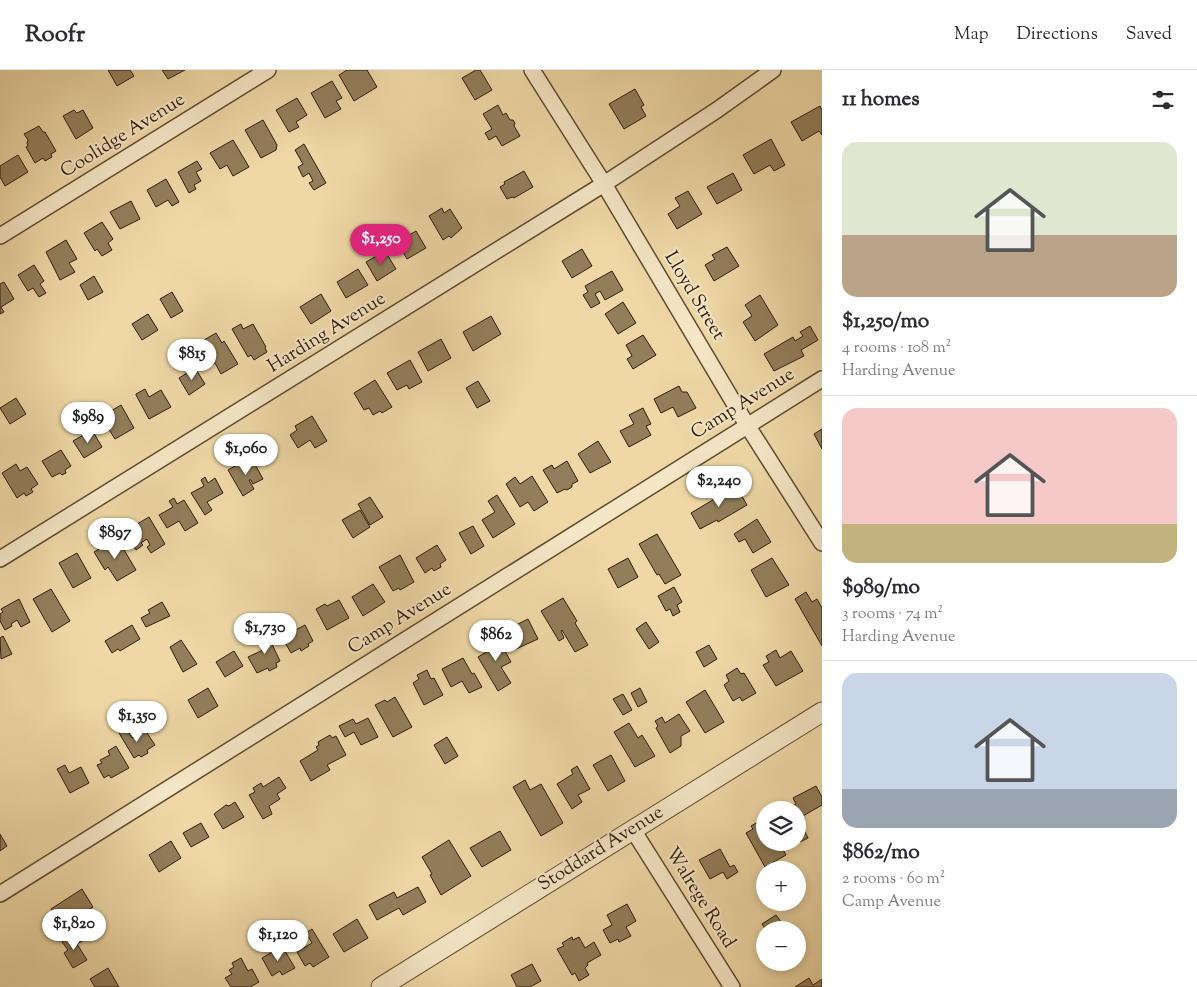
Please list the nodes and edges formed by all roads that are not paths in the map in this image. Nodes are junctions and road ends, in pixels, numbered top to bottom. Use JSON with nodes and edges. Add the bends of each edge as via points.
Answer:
{"nodes":[{"id":1,"x":268,"y":70,"type":"edge"},
{"id":2,"x":532,"y":70,"type":"edge"},
{"id":3,"x":773,"y":70,"type":"edge"},
{"id":4,"x":604,"y":184,"type":"junction"},
{"id":5,"x":0,"y":236,"type":"edge"},
{"id":6,"x":822,"y":379,"type":"edge"},
{"id":7,"x":746,"y":425,"type":"junction"},
{"id":8,"x":822,"y":543,"type":"edge"},
{"id":9,"x":0,"y":560,"type":"edge"},
{"id":10,"x":822,"y":712,"type":"edge"},
{"id":11,"x":633,"y":830,"type":"junction"},
{"id":12,"x":0,"y":894,"type":"edge"},
{"id":13,"x":381,"y":987,"type":"edge"},
{"id":14,"x":732,"y":987,"type":"edge"}],
"edges":[{"from":1,"to":5,"type":"street","name":"Coolidge Avenue"},
{"from":2,"to":4,"type":"street","name":"Lloyd Street"},
{"from":3,"to":4,"type":"street","name":"Harding Avenue"},
{"from":4,"to":7,"type":"street","name":"Lloyd Street"},
{"from":4,"to":9,"type":"street","name":"Harding Avenue"},
{"from":6,"to":7,"type":"street","name":"Camp Avenue"},
{"from":7,"to":8,"type":"street","name":"Lloyd Street"},
{"from":7,"to":12,"type":"street","name":"Camp Avenue"},
{"from":10,"to":11,"type":"street","name":"Stoddard Avenue"},
{"from":11,"to":13,"type":"street","name":"Stoddard Avenue"},
{"from":11,"to":14,"type":"street","name":"Walrege Road"}]}
